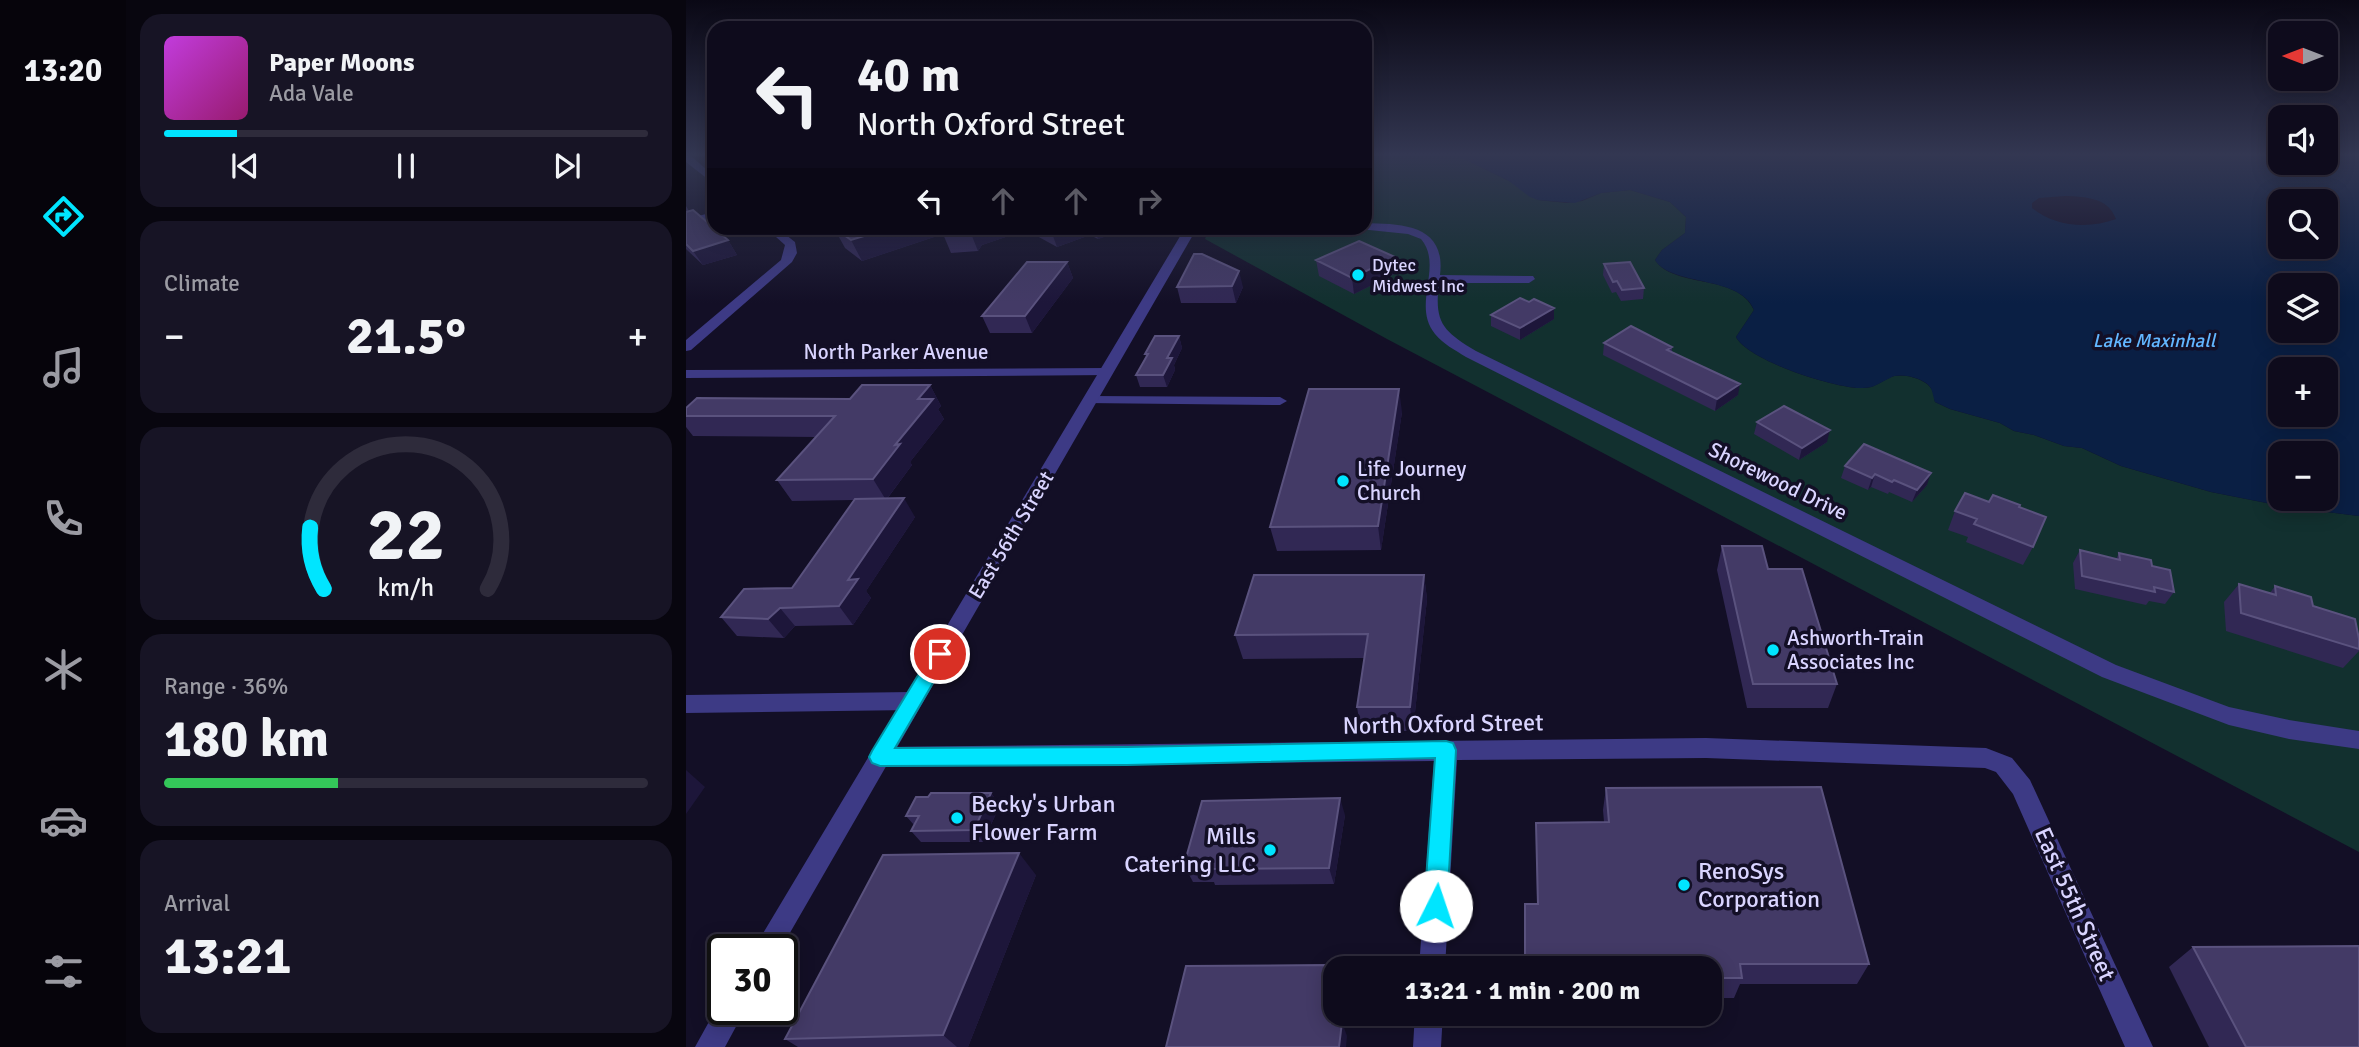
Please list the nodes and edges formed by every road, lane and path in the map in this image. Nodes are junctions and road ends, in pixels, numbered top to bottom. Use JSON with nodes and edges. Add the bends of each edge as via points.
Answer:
{"nodes":[{"id":1,"x":707,"y":217,"type":"edge"},
{"id":2,"x":686,"y":223,"type":"edge"},
{"id":3,"x":1372,"y":228,"type":"edge"},
{"id":4,"x":780,"y":235,"type":"edge"},
{"id":5,"x":1187,"y":235,"type":"edge"},
{"id":6,"x":1434,"y":279,"type":"junction"},
{"id":7,"x":1530,"y":279,"type":"dead end"},
{"id":8,"x":686,"y":346,"type":"edge"},
{"id":9,"x":1106,"y":372,"type":"junction"},
{"id":10,"x":686,"y":374,"type":"edge"},
{"id":11,"x":1090,"y":400,"type":"junction"},
{"id":12,"x":1280,"y":401,"type":"dead end"},
{"id":13,"x":912,"y":701,"type":"junction"},
{"id":14,"x":686,"y":704,"type":"edge"},
{"id":15,"x":2359,"y":740,"type":"edge"},
{"id":16,"x":1446,"y":750,"type":"junction"},
{"id":17,"x":880,"y":757,"type":"junction"},
{"id":18,"x":2004,"y":765,"type":"joint"},
{"id":19,"x":775,"y":934,"type":"edge"},
{"id":20,"x":1433,"y":956,"type":"edge"},
{"id":21,"x":722,"y":1025,"type":"edge"},
{"id":22,"x":1428,"y":1026,"type":"edge"},
{"id":23,"x":709,"y":1047,"type":"edge"},
{"id":24,"x":1427,"y":1047,"type":"edge"},
{"id":25,"x":2138,"y":1047,"type":"edge"}],
"edges":[{"from":1,"to":2,"type":"street"},
{"from":3,"to":6,"type":"street","name":"Shorewood Drive","via":[[1425,237],[1435,256]]},
{"from":4,"to":8,"type":"street","via":[[791,244],[786,262]]},
{"from":5,"to":9,"type":"street","name":"East 56th Street"},
{"from":6,"to":7,"type":"street"},
{"from":6,"to":15,"type":"street","name":"Shorewood Drive","via":[[1430,302],[1435,325],[1471,354],[2072,653],[2168,696],[2293,731]]},
{"from":9,"to":10,"type":"street","name":"North Parker Avenue"},
{"from":9,"to":11,"type":"street","name":"East 56th Street"},
{"from":11,"to":12,"type":"street"},
{"from":11,"to":13,"type":"street","name":"East 56th Street"},
{"from":13,"to":14,"type":"street"},
{"from":13,"to":17,"type":"street","name":"East 56th Street"},
{"from":16,"to":17,"type":"street","name":"North Oxford Street"},
{"from":16,"to":18,"type":"street","name":"North Oxford Street","via":[[1706,748],[1971,756]]},
{"from":16,"to":20,"type":"street"},
{"from":17,"to":19,"type":"street","name":"East 56th Street"},
{"from":18,"to":25,"type":"street","name":"East 55th Street","via":[[2022,787]]},
{"from":21,"to":23,"type":"street"},
{"from":22,"to":24,"type":"street"}]}
